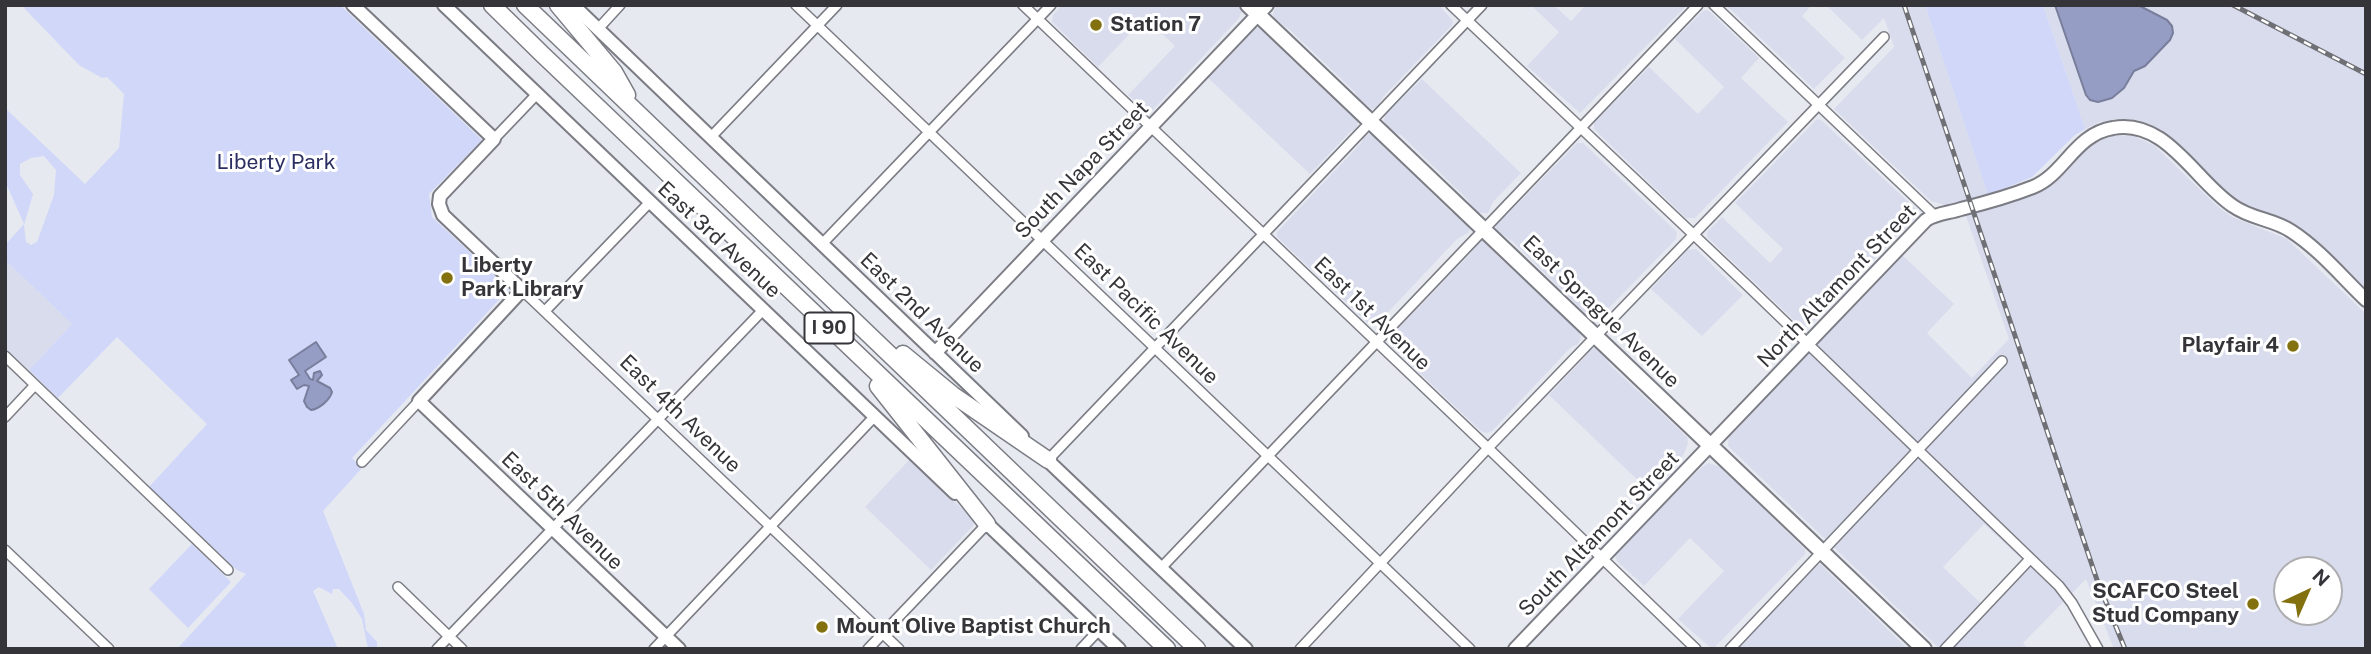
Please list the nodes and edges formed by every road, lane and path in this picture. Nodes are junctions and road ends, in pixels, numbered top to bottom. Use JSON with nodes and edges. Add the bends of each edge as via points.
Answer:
{"nodes":[{"id":1,"x":354,"y":5,"type":"edge"},
{"id":2,"x":444,"y":5,"type":"edge"},
{"id":3,"x":480,"y":5,"type":"edge"},
{"id":4,"x":492,"y":5,"type":"edge"},
{"id":5,"x":525,"y":5,"type":"edge"},
{"id":6,"x":558,"y":5,"type":"edge"},
{"id":7,"x":573,"y":5,"type":"edge"},
{"id":8,"x":620,"y":5,"type":"edge"},
{"id":9,"x":796,"y":5,"type":"edge"},
{"id":10,"x":836,"y":5,"type":"edge"},
{"id":11,"x":1023,"y":5,"type":"edge"},
{"id":12,"x":1051,"y":5,"type":"edge"},
{"id":13,"x":1451,"y":5,"type":"edge"},
{"id":14,"x":1482,"y":5,"type":"edge"},
{"id":15,"x":1698,"y":5,"type":"edge"},
{"id":16,"x":1714,"y":5,"type":"edge"},
{"id":17,"x":1257,"y":8,"type":"edge"},
{"id":18,"x":1038,"y":19,"type":"junction"},
{"id":19,"x":1467,"y":21,"type":"junction"},
{"id":20,"x":817,"y":26,"type":"junction"},
{"id":21,"x":598,"y":29,"type":"junction"},
{"id":22,"x":1884,"y":37,"type":"dead end"},
{"id":23,"x":542,"y":54,"type":"junction"},
{"id":24,"x":537,"y":94,"type":"junction"},
{"id":25,"x":1819,"y":104,"type":"junction"},
{"id":26,"x":635,"y":110,"type":"junction"},
{"id":27,"x":1371,"y":122,"type":"junction"},
{"id":28,"x":1151,"y":126,"type":"junction"},
{"id":29,"x":1580,"y":127,"type":"junction"},
{"id":30,"x":929,"y":132,"type":"junction"},
{"id":31,"x":710,"y":138,"type":"junction"},
{"id":32,"x":494,"y":139,"type":"junction"},
{"id":33,"x":650,"y":202,"type":"junction"},
{"id":34,"x":1934,"y":215,"type":"junction"},
{"id":35,"x":1484,"y":230,"type":"junction"},
{"id":36,"x":1693,"y":234,"type":"junction"},
{"id":37,"x":1264,"y":235,"type":"junction"},
{"id":38,"x":1043,"y":240,"type":"junction"},
{"id":39,"x":822,"y":244,"type":"junction"},
{"id":40,"x":522,"y":290,"type":"junction"},
{"id":41,"x":2366,"y":300,"type":"edge"},
{"id":42,"x":764,"y":309,"type":"junction"},
{"id":43,"x":545,"y":311,"type":"junction"},
{"id":44,"x":867,"y":332,"type":"junction"},
{"id":45,"x":1595,"y":335,"type":"junction"},
{"id":46,"x":842,"y":340,"type":"junction"},
{"id":47,"x":1376,"y":342,"type":"junction"},
{"id":48,"x":1807,"y":344,"type":"junction"},
{"id":49,"x":1156,"y":348,"type":"junction"},
{"id":50,"x":935,"y":353,"type":"junction"},
{"id":51,"x":5,"y":356,"type":"edge"},
{"id":52,"x":2002,"y":361,"type":"dead end"},
{"id":53,"x":35,"y":385,"type":"junction"},
{"id":54,"x":419,"y":401,"type":"junction"},
{"id":55,"x":875,"y":416,"type":"junction"},
{"id":56,"x":5,"y":417,"type":"edge"},
{"id":57,"x":658,"y":420,"type":"junction"},
{"id":58,"x":1710,"y":445,"type":"junction"},
{"id":59,"x":1488,"y":448,"type":"junction"},
{"id":60,"x":1919,"y":451,"type":"junction"},
{"id":61,"x":1268,"y":455,"type":"junction"},
{"id":62,"x":1048,"y":460,"type":"junction"},
{"id":63,"x":362,"y":462,"type":"dead end"},
{"id":64,"x":987,"y":524,"type":"junction"},
{"id":65,"x":769,"y":526,"type":"junction"},
{"id":66,"x":553,"y":530,"type":"junction"},
{"id":67,"x":5,"y":550,"type":"edge"},
{"id":68,"x":1823,"y":552,"type":"junction"},
{"id":69,"x":1601,"y":559,"type":"junction"},
{"id":70,"x":2030,"y":559,"type":"junction"},
{"id":71,"x":1381,"y":564,"type":"junction"},
{"id":72,"x":1161,"y":568,"type":"junction"},
{"id":73,"x":229,"y":570,"type":"dead end"},
{"id":74,"x":398,"y":587,"type":"dead end"},
{"id":75,"x":1099,"y":630,"type":"junction"},
{"id":76,"x":883,"y":633,"type":"junction"},
{"id":77,"x":449,"y":636,"type":"junction"},
{"id":78,"x":666,"y":636,"type":"junction"},
{"id":79,"x":109,"y":649,"type":"edge"},
{"id":80,"x":437,"y":649,"type":"edge"},
{"id":81,"x":463,"y":649,"type":"edge"},
{"id":82,"x":653,"y":649,"type":"edge"},
{"id":83,"x":679,"y":649,"type":"edge"},
{"id":84,"x":868,"y":649,"type":"edge"},
{"id":85,"x":899,"y":649,"type":"edge"},
{"id":86,"x":1081,"y":649,"type":"edge"},
{"id":87,"x":1119,"y":649,"type":"edge"},
{"id":88,"x":1167,"y":649,"type":"edge"},
{"id":89,"x":1197,"y":649,"type":"edge"},
{"id":90,"x":1246,"y":649,"type":"edge"},
{"id":91,"x":1300,"y":649,"type":"edge"},
{"id":92,"x":1470,"y":649,"type":"edge"},
{"id":93,"x":1515,"y":649,"type":"edge"},
{"id":94,"x":1696,"y":649,"type":"edge"},
{"id":95,"x":1730,"y":649,"type":"edge"},
{"id":96,"x":1924,"y":649,"type":"edge"},
{"id":97,"x":1945,"y":649,"type":"edge"},
{"id":98,"x":2098,"y":649,"type":"edge"}],
"edges":[{"from":1,"to":32,"type":"street"},
{"from":2,"to":24,"type":"street","name":"East 3rd Avenue"},
{"from":3,"to":23,"type":"highway"},
{"from":4,"to":23,"type":"highway","number":"I 90"},
{"from":5,"to":26,"type":"highway","number":"I 90"},
{"from":6,"to":26,"type":"highway","via":[[614,72]]},
{"from":7,"to":21,"type":"street","name":"East 2nd Avenue"},
{"from":8,"to":21,"type":"street"},
{"from":9,"to":20,"type":"street","name":"East Pacific Avenue"},
{"from":10,"to":20,"type":"street"},
{"from":11,"to":18,"type":"street","name":"East 1st Avenue"},
{"from":12,"to":18,"type":"street"},
{"from":13,"to":19,"type":"street"},
{"from":14,"to":19,"type":"street"},
{"from":15,"to":29,"type":"street"},
{"from":16,"to":25,"type":"street"},
{"from":17,"to":27,"type":"main road","name":"East Sprague Avenue"},
{"from":17,"to":28,"type":"street","name":"South Napa Street"},
{"from":18,"to":28,"type":"street","name":"East 1st Avenue"},
{"from":18,"to":30,"type":"street"},
{"from":19,"to":27,"type":"street"},
{"from":19,"to":29,"type":"street"},
{"from":20,"to":30,"type":"street","name":"East Pacific Avenue"},
{"from":20,"to":31,"type":"street"},
{"from":21,"to":31,"type":"street","name":"East 2nd Avenue"},
{"from":22,"to":25,"type":"street"},
{"from":23,"to":46,"type":"highway","number":"I 90"},
{"from":24,"to":32,"type":"street"},
{"from":24,"to":33,"type":"street","name":"East 3rd Avenue"},
{"from":25,"to":34,"type":"street"},
{"from":25,"to":36,"type":"street"},
{"from":26,"to":44,"type":"highway","number":"I 90"},
{"from":27,"to":35,"type":"main road","name":"East Sprague Avenue"},
{"from":27,"to":37,"type":"street"},
{"from":28,"to":37,"type":"street","name":"East 1st Avenue"},
{"from":28,"to":38,"type":"street","name":"South Napa Street"},
{"from":29,"to":35,"type":"street"},
{"from":29,"to":36,"type":"street"},
{"from":30,"to":38,"type":"street","name":"East Pacific Avenue"},
{"from":30,"to":39,"type":"street"},
{"from":31,"to":39,"type":"street","name":"East 2nd Avenue"},
{"from":32,"to":40,"type":"street","name":"East 4th Avenue","via":[[440,196],[439,204],[443,215]]},
{"from":33,"to":42,"type":"street","name":"East 3rd Avenue"},
{"from":33,"to":43,"type":"street"},
{"from":34,"to":41,"type":"street","name":"North Altamont Street","via":[[2038,185],[2086,139],[2118,127],[2136,128],[2160,139],[2230,205],[2290,230]]},
{"from":34,"to":48,"type":"street","name":"North Altamont Street"},
{"from":35,"to":45,"type":"main road","name":"East Sprague Avenue"},
{"from":35,"to":47,"type":"street"},
{"from":36,"to":45,"type":"street"},
{"from":36,"to":48,"type":"street"},
{"from":37,"to":47,"type":"street","name":"East 1st Avenue"},
{"from":37,"to":49,"type":"street"},
{"from":38,"to":49,"type":"street","name":"East Pacific Avenue"},
{"from":38,"to":50,"type":"street","name":"South Napa Street"},
{"from":39,"to":50,"type":"street","name":"East 2nd Avenue"},
{"from":40,"to":43,"type":"street","name":"East 4th Avenue"},
{"from":40,"to":54,"type":"street"},
{"from":42,"to":55,"type":"street","name":"East 3rd Avenue"},
{"from":42,"to":57,"type":"street"},
{"from":43,"to":57,"type":"street","name":"East 4th Avenue"},
{"from":44,"to":62,"type":"highway"},
{"from":44,"to":89,"type":"highway","number":"I 90"},
{"from":45,"to":58,"type":"main road","name":"East Sprague Avenue"},
{"from":45,"to":59,"type":"street"},
{"from":46,"to":64,"type":"highway"},
{"from":46,"to":88,"type":"highway","number":"I 90"},
{"from":47,"to":59,"type":"street","name":"East 1st Avenue"},
{"from":47,"to":61,"type":"street"},
{"from":48,"to":58,"type":"street","name":"North Altamont Street"},
{"from":48,"to":60,"type":"street"},
{"from":49,"to":61,"type":"street","name":"East Pacific Avenue"},
{"from":49,"to":62,"type":"street"},
{"from":50,"to":62,"type":"street","name":"East 2nd Avenue"},
{"from":51,"to":53,"type":"street"},
{"from":52,"to":60,"type":"street"},
{"from":53,"to":56,"type":"street"},
{"from":53,"to":73,"type":"street"},
{"from":54,"to":63,"type":"street"},
{"from":54,"to":66,"type":"street","name":"East 5th Avenue"},
{"from":55,"to":64,"type":"street","name":"East 3rd Avenue"},
{"from":55,"to":65,"type":"street"},
{"from":57,"to":65,"type":"street","name":"East 4th Avenue"},
{"from":57,"to":66,"type":"street"},
{"from":58,"to":68,"type":"main road","name":"East Sprague Avenue"},
{"from":58,"to":69,"type":"street","name":"South Altamont Street"},
{"from":59,"to":69,"type":"street","name":"East 1st Avenue"},
{"from":59,"to":71,"type":"street"},
{"from":60,"to":68,"type":"street"},
{"from":60,"to":70,"type":"street"},
{"from":61,"to":71,"type":"street","name":"East Pacific Avenue"},
{"from":61,"to":72,"type":"street"},
{"from":62,"to":72,"type":"street","name":"East 2nd Avenue"},
{"from":64,"to":75,"type":"street","name":"East 3rd Avenue"},
{"from":64,"to":76,"type":"street"},
{"from":65,"to":76,"type":"street","name":"East 4th Avenue"},
{"from":65,"to":78,"type":"street"},
{"from":66,"to":77,"type":"street"},
{"from":66,"to":78,"type":"street","name":"East 5th Avenue"},
{"from":67,"to":79,"type":"street"},
{"from":68,"to":95,"type":"street"},
{"from":68,"to":96,"type":"main road","name":"East Sprague Avenue"},
{"from":69,"to":93,"type":"street","name":"South Altamont Street"},
{"from":69,"to":94,"type":"street","name":"East 1st Avenue"},
{"from":70,"to":97,"type":"street"},
{"from":70,"to":98,"type":"street","via":[[2072,603]]},
{"from":71,"to":91,"type":"street"},
{"from":71,"to":92,"type":"street","name":"East Pacific Avenue"},
{"from":72,"to":90,"type":"street","name":"East 2nd Avenue"},
{"from":74,"to":77,"type":"street"},
{"from":75,"to":86,"type":"street"},
{"from":75,"to":87,"type":"street","name":"East 3rd Avenue"},
{"from":76,"to":84,"type":"street"},
{"from":76,"to":85,"type":"street","name":"East 4th Avenue"},
{"from":77,"to":80,"type":"street"},
{"from":77,"to":81,"type":"street"},
{"from":78,"to":82,"type":"street"},
{"from":78,"to":83,"type":"street","name":"East 5th Avenue"}]}
